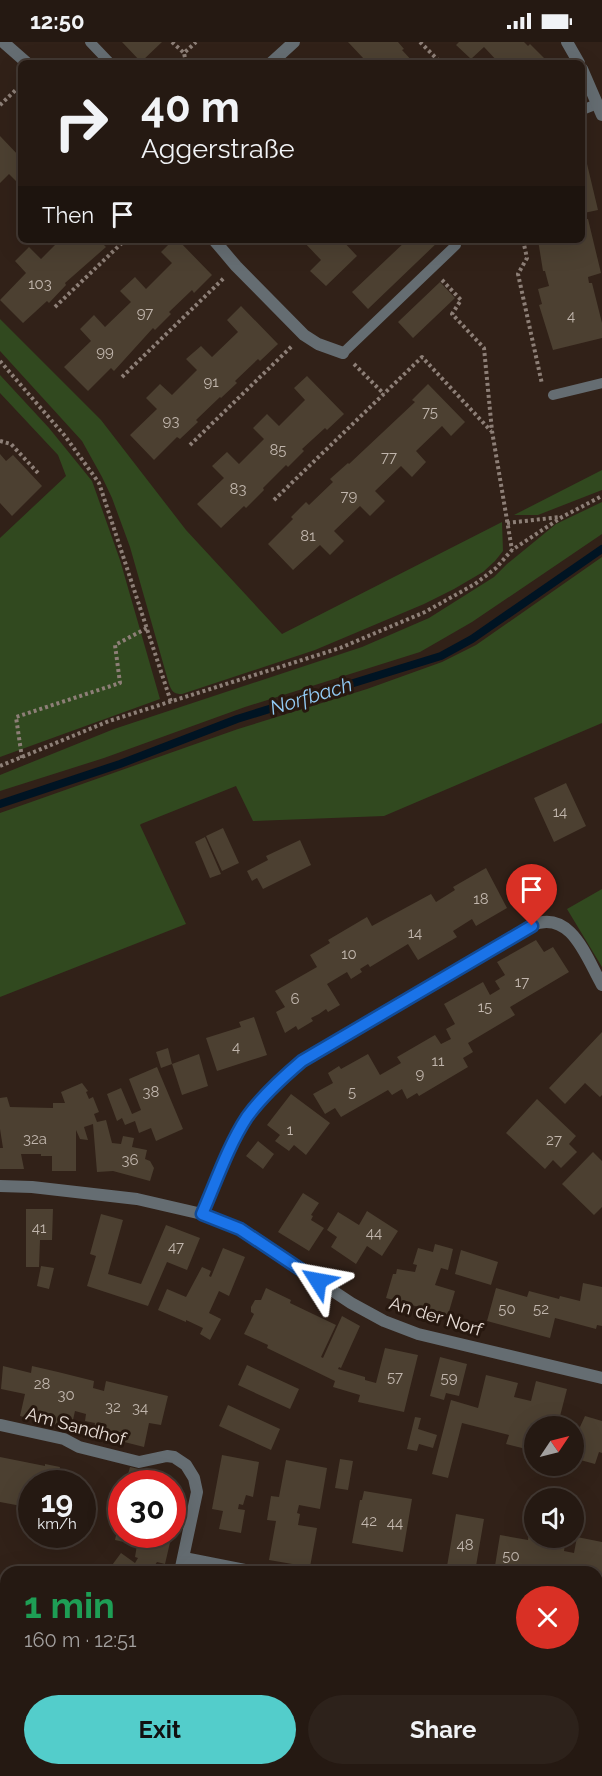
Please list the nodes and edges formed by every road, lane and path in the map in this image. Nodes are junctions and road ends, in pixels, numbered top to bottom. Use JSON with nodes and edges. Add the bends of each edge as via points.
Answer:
{"nodes":[{"id":1,"x":1,"y":42,"type":"edge"},
{"id":2,"x":90,"y":42,"type":"edge"},
{"id":3,"x":172,"y":42,"type":"edge"},
{"id":4,"x":196,"y":42,"type":"edge"},
{"id":5,"x":294,"y":42,"type":"edge"},
{"id":6,"x":420,"y":42,"type":"edge"},
{"id":7,"x":567,"y":42,"type":"edge"},
{"id":8,"x":184,"y":53,"type":"junction"},
{"id":9,"x":23,"y":60,"type":"edge"},
{"id":10,"x":107,"y":60,"type":"edge"},
{"id":11,"x":185,"y":60,"type":"edge"},
{"id":12,"x":274,"y":60,"type":"edge"},
{"id":13,"x":438,"y":60,"type":"edge"},
{"id":14,"x":577,"y":60,"type":"edge"},
{"id":15,"x":585,"y":76,"type":"edge"},
{"id":16,"x":18,"y":88,"type":"edge"},
{"id":17,"x":0,"y":105,"type":"edge"},
{"id":18,"x":600,"y":110,"type":"edge"},
{"id":19,"x":122,"y":243,"type":"edge"},
{"id":20,"x":217,"y":243,"type":"edge"},
{"id":21,"x":524,"y":243,"type":"edge"},
{"id":22,"x":456,"y":245,"type":"dead end"},
{"id":23,"x":236,"y":266,"type":"junction"},
{"id":24,"x":431,"y":269,"type":"junction"},
{"id":25,"x":55,"y":307,"type":"dead end"},
{"id":26,"x":304,"y":335,"type":"junction"},
{"id":27,"x":343,"y":353,"type":"junction"},
{"id":28,"x":0,"y":362,"type":"edge"},
{"id":29,"x":122,"y":377,"type":"dead end"},
{"id":30,"x":602,"y":384,"type":"edge"},
{"id":31,"x":384,"y":394,"type":"junction"},
{"id":32,"x":554,"y":395,"type":"joint"},
{"id":33,"x":492,"y":431,"type":"junction"},
{"id":34,"x":0,"y":441,"type":"edge"},
{"id":35,"x":190,"y":445,"type":"dead end"},
{"id":36,"x":38,"y":473,"type":"dead end"},
{"id":37,"x":602,"y":496,"type":"edge"},
{"id":38,"x":274,"y":500,"type":"dead end"},
{"id":39,"x":562,"y":517,"type":"junction"},
{"id":40,"x":507,"y":523,"type":"junction"},
{"id":41,"x":512,"y":550,"type":"junction"},
{"id":42,"x":147,"y":628,"type":"junction"},
{"id":43,"x":171,"y":702,"type":"junction"},
{"id":44,"x":22,"y":758,"type":"junction"},
{"id":45,"x":0,"y":766,"type":"edge"},
{"id":46,"x":602,"y":985,"type":"edge"},
{"id":47,"x":0,"y":1186,"type":"edge"},
{"id":48,"x":202,"y":1214,"type":"junction"},
{"id":49,"x":602,"y":1378,"type":"edge"},
{"id":50,"x":1,"y":1425,"type":"edge"},
{"id":51,"x":183,"y":1558,"type":"junction"},
{"id":52,"x":181,"y":1566,"type":"edge"},
{"id":53,"x":225,"y":1566,"type":"edge"}],
"edges":[{"from":1,"to":9,"type":"street"},
{"from":2,"to":10,"type":"lane"},
{"from":3,"to":8,"type":"path"},
{"from":4,"to":8,"type":"path"},
{"from":5,"to":12,"type":"street"},
{"from":6,"to":13,"type":"path"},
{"from":7,"to":14,"type":"street"},
{"from":8,"to":11,"type":"path"},
{"from":15,"to":18,"type":"street"},
{"from":16,"to":17,"type":"path"},
{"from":19,"to":25,"type":"path"},
{"from":20,"to":23,"type":"street"},
{"from":21,"to":32,"type":"path","via":[[527,258],[518,274],[545,397]]},
{"from":22,"to":24,"type":"lane"},
{"from":23,"to":26,"type":"street"},
{"from":23,"to":29,"type":"path"},
{"from":24,"to":27,"type":"lane"},
{"from":24,"to":33,"type":"path","via":[[461,300],[452,314],[484,348]]},
{"from":26,"to":27,"type":"street"},
{"from":26,"to":35,"type":"path"},
{"from":27,"to":31,"type":"path"},
{"from":28,"to":42,"type":"path","via":[[65,436],[99,483]]},
{"from":30,"to":32,"type":"lane"},
{"from":31,"to":33,"type":"path","via":[[422,357]]},
{"from":31,"to":38,"type":"path"},
{"from":33,"to":40,"type":"path"},
{"from":34,"to":36,"type":"path","via":[[11,444]]},
{"from":37,"to":39,"type":"path"},
{"from":39,"to":40,"type":"path"},
{"from":39,"to":41,"type":"path"},
{"from":40,"to":41,"type":"path"},
{"from":41,"to":43,"type":"path","via":[[475,585],[425,612],[340,648]]},
{"from":42,"to":43,"type":"path"},
{"from":42,"to":44,"type":"path","via":[[115,645],[120,683],[16,717]]},
{"from":43,"to":44,"type":"path","via":[[109,722]]},
{"from":44,"to":45,"type":"path"},
{"from":46,"to":48,"type":"street","via":[[573,934],[564,926],[553,921],[532,926],[302,1061],[282,1078],[247,1118],[234,1140]]},
{"from":47,"to":48,"type":"street","name":"An der Norf","via":[[32,1186],[137,1199]]},
{"from":48,"to":49,"type":"street","name":"An der Norf","via":[[240,1229],[384,1321],[418,1334]]},
{"from":50,"to":51,"type":"street","name":"Am Sandhof","via":[[139,1462],[167,1456],[180,1461],[190,1471],[197,1492]]},
{"from":51,"to":52,"type":"street","name":"Am Sandhof"},
{"from":51,"to":53,"type":"street"}]}
